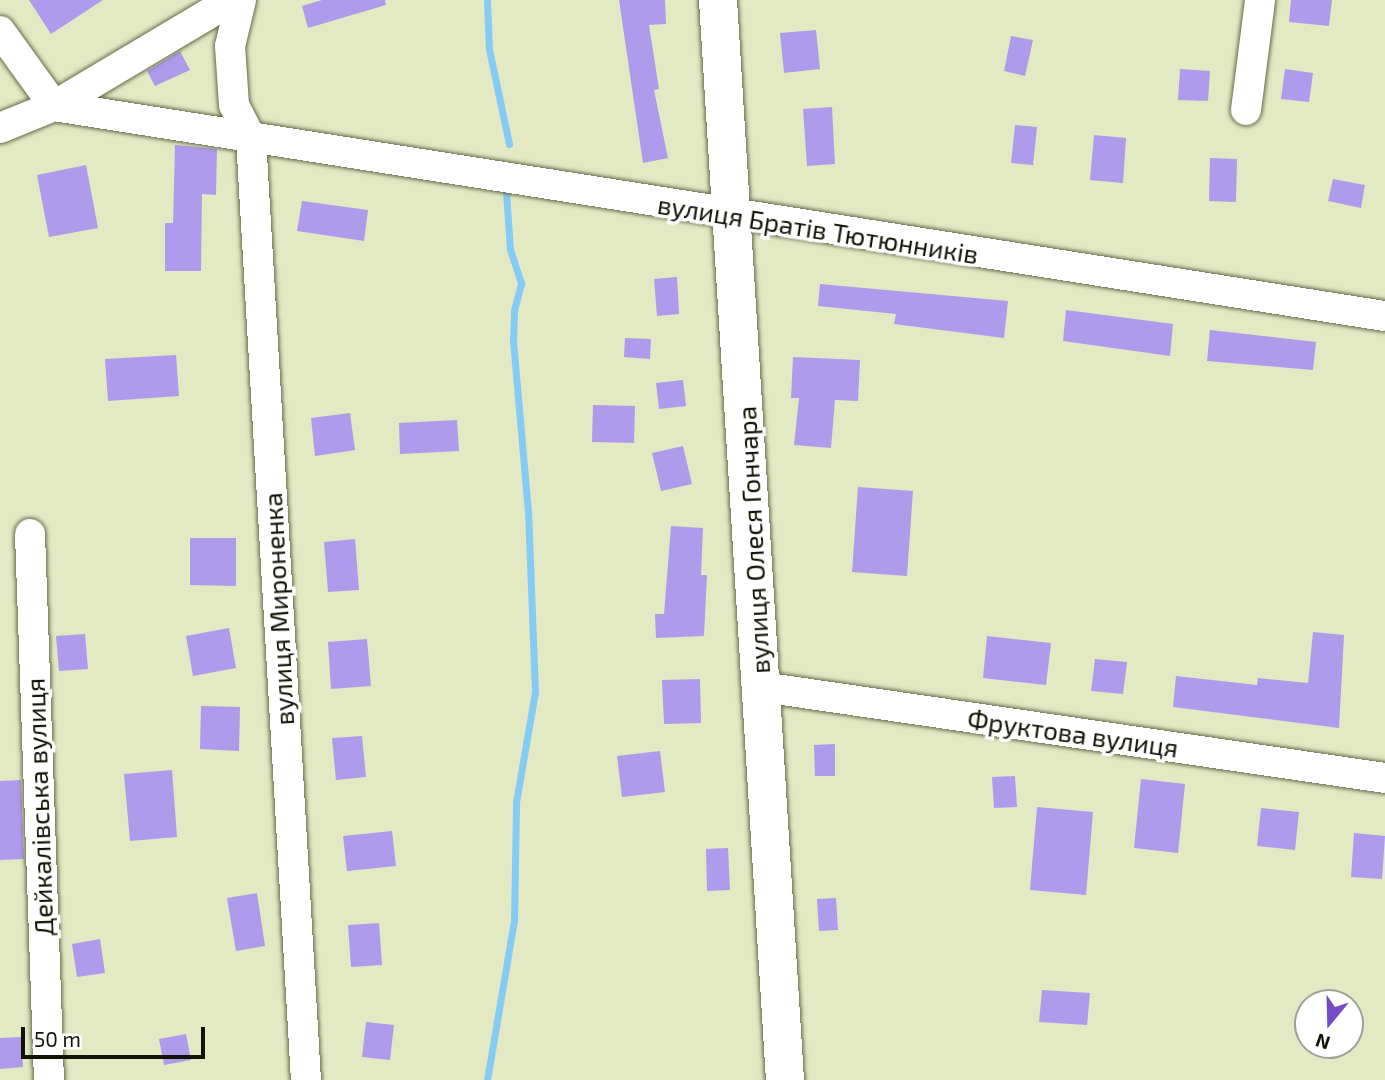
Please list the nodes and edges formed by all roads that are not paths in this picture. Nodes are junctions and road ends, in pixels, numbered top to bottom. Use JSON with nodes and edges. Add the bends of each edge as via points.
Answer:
{"nodes":[{"id":1,"x":232,"y":0,"type":"edge"},
{"id":2,"x":241,"y":0,"type":"edge"},
{"id":3,"x":718,"y":0,"type":"edge"},
{"id":4,"x":1260,"y":0,"type":"edge"},
{"id":5,"x":0,"y":31,"type":"edge"},
{"id":6,"x":54,"y":106,"type":"junction"},
{"id":7,"x":1246,"y":110,"type":"dead end"},
{"id":8,"x":0,"y":128,"type":"edge"},
{"id":9,"x":251,"y":138,"type":"junction"},
{"id":10,"x":734,"y":217,"type":"junction"},
{"id":11,"x":1385,"y":316,"type":"edge"},
{"id":12,"x":30,"y":534,"type":"dead end"},
{"id":13,"x":762,"y":687,"type":"junction"},
{"id":14,"x":1385,"y":778,"type":"edge"},
{"id":15,"x":49,"y":1080,"type":"edge"},
{"id":16,"x":306,"y":1080,"type":"edge"},
{"id":17,"x":785,"y":1080,"type":"edge"}],
"edges":[{"from":1,"to":6,"type":"street"},
{"from":2,"to":9,"type":"street","via":[[230,46],[234,105]]},
{"from":3,"to":10,"type":"main road","name":"вулиця Олеся Гончара"},
{"from":4,"to":7,"type":"street"},
{"from":5,"to":6,"type":"street"},
{"from":6,"to":8,"type":"street"},
{"from":6,"to":9,"type":"street","name":"вулиця Братів Тютюнників"},
{"from":9,"to":10,"type":"street","name":"вулиця Братів Тютюнників"},
{"from":9,"to":16,"type":"street","name":"вулиця Мироненка"},
{"from":10,"to":11,"type":"street","name":"вулиця Братів Тютюнників"},
{"from":10,"to":13,"type":"main road","name":"вулиця Олеся Гончара"},
{"from":12,"to":15,"type":"street","name":"Дейкалівська вулиця"},
{"from":13,"to":14,"type":"street","name":"Фруктова вулиця"},
{"from":13,"to":17,"type":"main road","name":"вулиця Олеся Гончара"}]}
